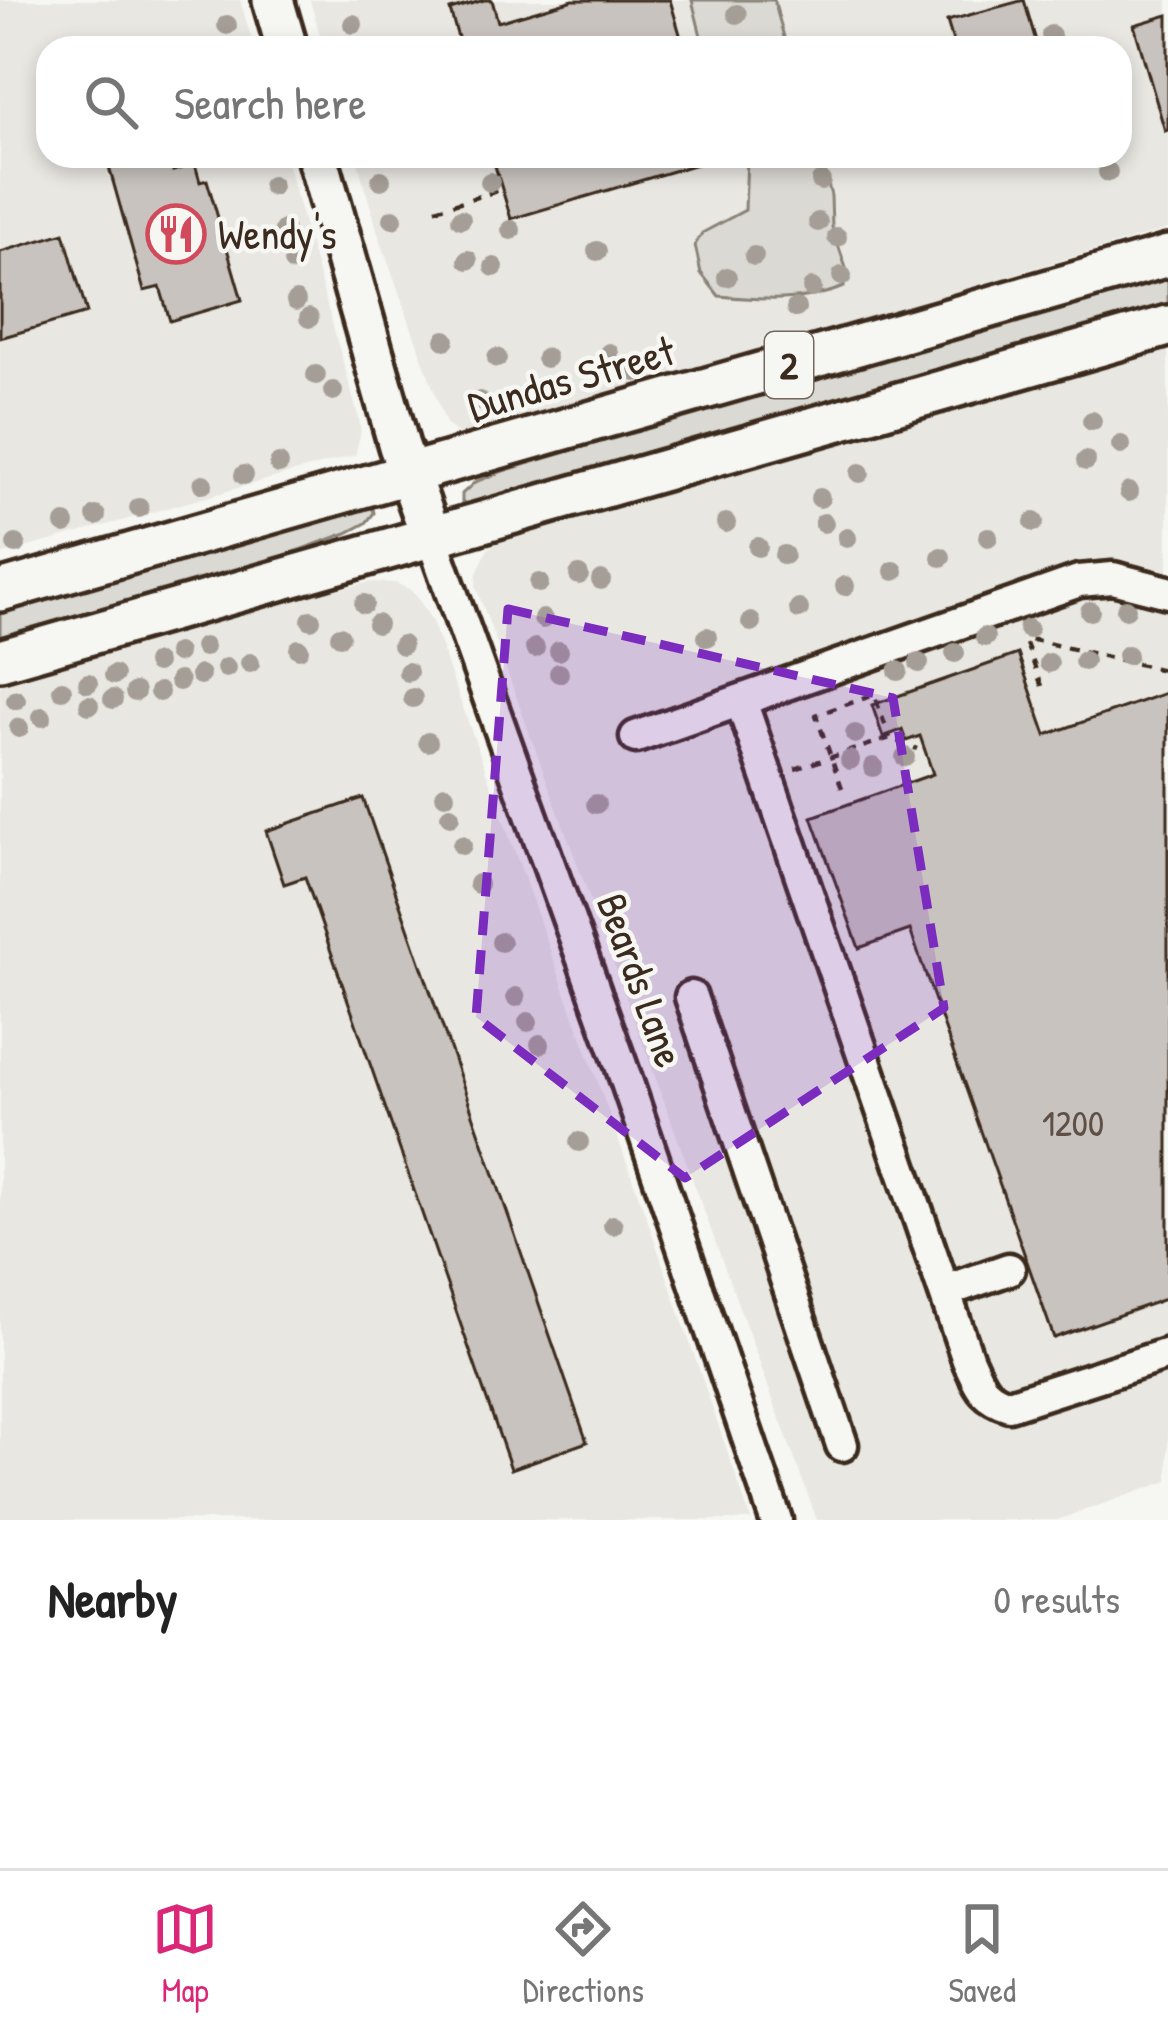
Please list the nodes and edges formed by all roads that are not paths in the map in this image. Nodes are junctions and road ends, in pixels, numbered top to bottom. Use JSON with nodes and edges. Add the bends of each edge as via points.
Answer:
{"nodes":[{"id":1,"x":273,"y":0,"type":"edge"},
{"id":2,"x":284,"y":36,"type":"edge"},
{"id":3,"x":320,"y":168,"type":"edge"},
{"id":4,"x":1168,"y":256,"type":"edge"},
{"id":5,"x":1168,"y":326,"type":"edge"},
{"id":6,"x":410,"y":474,"type":"junction"},
{"id":7,"x":431,"y":536,"type":"junction"},
{"id":8,"x":0,"y":591,"type":"edge"},
{"id":9,"x":1168,"y":592,"type":"edge"},
{"id":10,"x":0,"y":660,"type":"edge"},
{"id":11,"x":741,"y":701,"type":"junction"},
{"id":12,"x":636,"y":737,"type":"dead end"},
{"id":13,"x":691,"y":997,"type":"dead end"},
{"id":14,"x":1009,"y":1269,"type":"dead end"},
{"id":15,"x":946,"y":1291,"type":"junction"},
{"id":16,"x":1168,"y":1354,"type":"edge"},
{"id":17,"x":842,"y":1445,"type":"dead end"},
{"id":18,"x":776,"y":1520,"type":"edge"}],
"edges":[{"from":1,"to":2,"type":"main road"},
{"from":3,"to":6,"type":"main road","name":"Beards Lane"},
{"from":4,"to":6,"type":"main road","name":"Dundas Street","number":"2"},
{"from":5,"to":7,"type":"main road","number":"2"},
{"from":6,"to":7,"type":"main road","name":"Beards Lane"},
{"from":6,"to":8,"type":"main road","name":"Dundas Street","number":"2"},
{"from":7,"to":10,"type":"main road","number":"2"},
{"from":7,"to":18,"type":"street","name":"Beards Lane"},
{"from":9,"to":11,"type":"street","via":[[1113,578],[1079,581]]},
{"from":11,"to":12,"type":"street"},
{"from":11,"to":15,"type":"street"},
{"from":13,"to":17,"type":"street"},
{"from":14,"to":15,"type":"street"},
{"from":15,"to":16,"type":"street","via":[[983,1392],[1009,1405]]}]}
